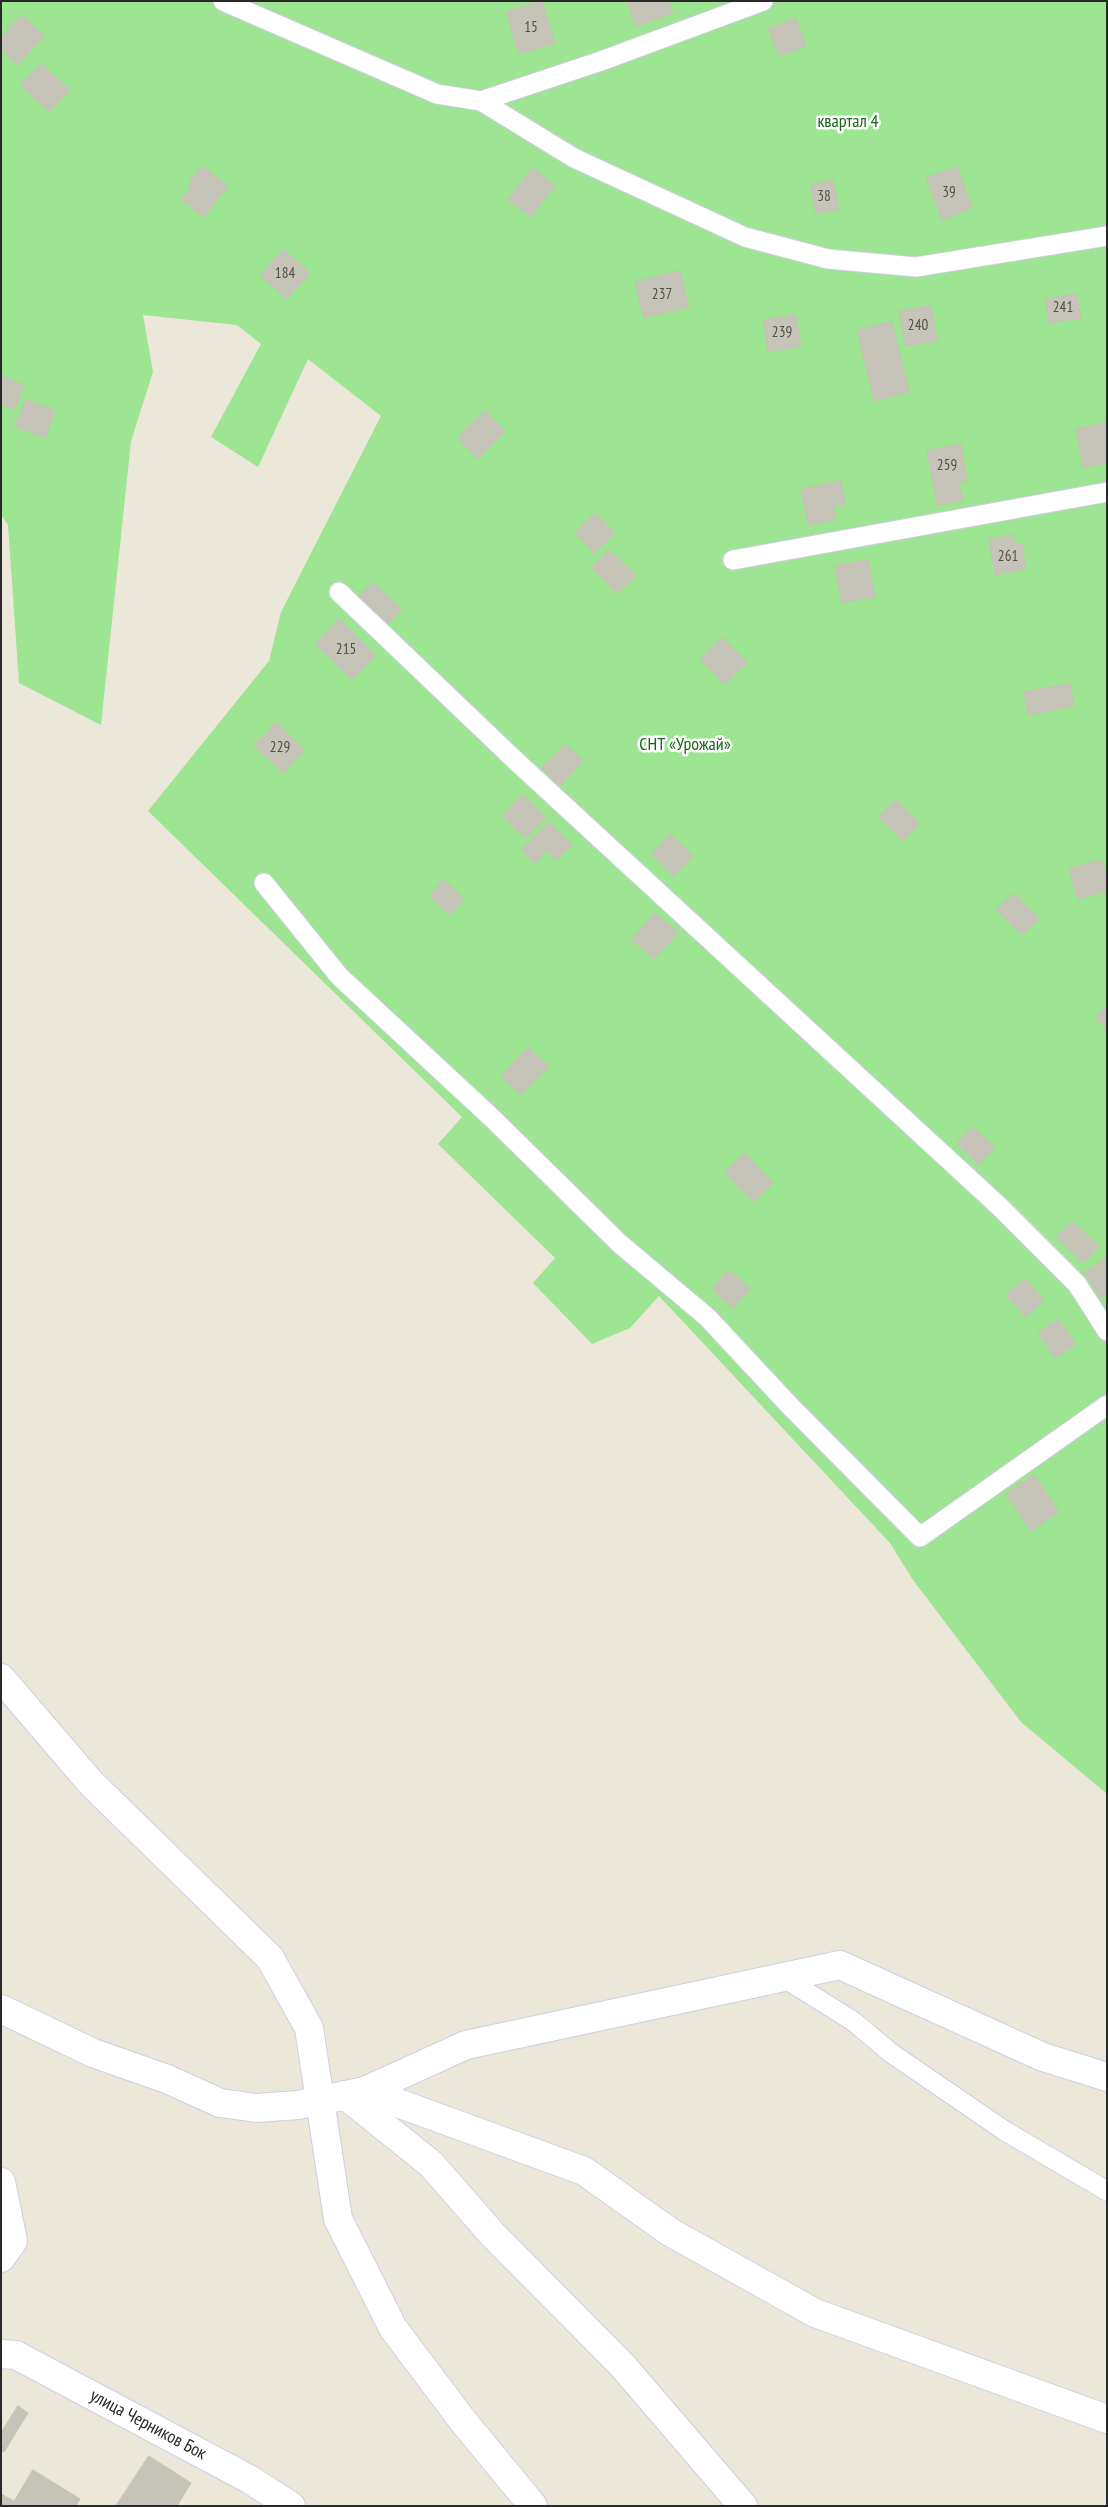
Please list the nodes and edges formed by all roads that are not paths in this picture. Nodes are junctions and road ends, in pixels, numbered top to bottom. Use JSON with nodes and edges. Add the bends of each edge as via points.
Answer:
{"nodes":[{"id":1,"x":223,"y":1,"type":"edge"},
{"id":2,"x":763,"y":1,"type":"edge"},
{"id":3,"x":481,"y":101,"type":"junction"},
{"id":4,"x":1107,"y":236,"type":"edge"},
{"id":5,"x":1107,"y":492,"type":"edge"},
{"id":6,"x":733,"y":560,"type":"dead end"},
{"id":7,"x":338,"y":592,"type":"dead end"},
{"id":8,"x":264,"y":883,"type":"dead end"},
{"id":9,"x":1107,"y":1331,"type":"edge"},
{"id":10,"x":1107,"y":1405,"type":"edge"},
{"id":11,"x":1,"y":1678,"type":"edge"},
{"id":12,"x":784,"y":1978,"type":"junction"},
{"id":13,"x":1,"y":2008,"type":"edge"},
{"id":14,"x":1107,"y":2077,"type":"edge"},
{"id":15,"x":356,"y":2093,"type":"junction"},
{"id":16,"x":319,"y":2100,"type":"junction"},
{"id":17,"x":1,"y":2182,"type":"edge"},
{"id":18,"x":1107,"y":2190,"type":"edge"},
{"id":19,"x":1,"y":2258,"type":"edge"},
{"id":20,"x":1,"y":2354,"type":"edge"},
{"id":21,"x":1107,"y":2419,"type":"edge"},
{"id":22,"x":291,"y":2506,"type":"edge"},
{"id":23,"x":533,"y":2506,"type":"edge"},
{"id":24,"x":743,"y":2506,"type":"edge"}],
"edges":[{"from":1,"to":3,"type":"lane","via":[[437,94]]},
{"from":2,"to":3,"type":"lane"},
{"from":3,"to":4,"type":"lane","via":[[574,158],[745,237],[828,259],[916,267]]},
{"from":5,"to":6,"type":"lane"},
{"from":7,"to":9,"type":"lane","via":[[517,762],[1001,1208],[1077,1284]]},
{"from":8,"to":10,"type":"lane","via":[[339,976],[492,1118],[619,1243],[707,1317],[920,1537]]},
{"from":11,"to":16,"type":"street","via":[[90,1783],[270,1958],[309,2028]]},
{"from":12,"to":14,"type":"street","via":[[840,1965],[1043,2057]]},
{"from":12,"to":15,"type":"street","via":[[466,2044]]},
{"from":12,"to":18,"type":"lane","via":[[852,2021],[891,2053],[1005,2132]]},
{"from":13,"to":16,"type":"street","via":[[93,2053],[167,2079],[220,2103],[257,2108]]},
{"from":15,"to":16,"type":"street"},
{"from":15,"to":21,"type":"street","via":[[584,2171],[670,2232],[814,2312]]},
{"from":15,"to":24,"type":"street","via":[[431,2164],[493,2235],[622,2365]]},
{"from":16,"to":23,"type":"street","via":[[338,2219],[393,2328]]},
{"from":17,"to":19,"type":"street","via":[[13,2241]]},
{"from":20,"to":22,"type":"street","name":"улица Черников Бок","via":[[16,2355],[249,2479]]}]}
